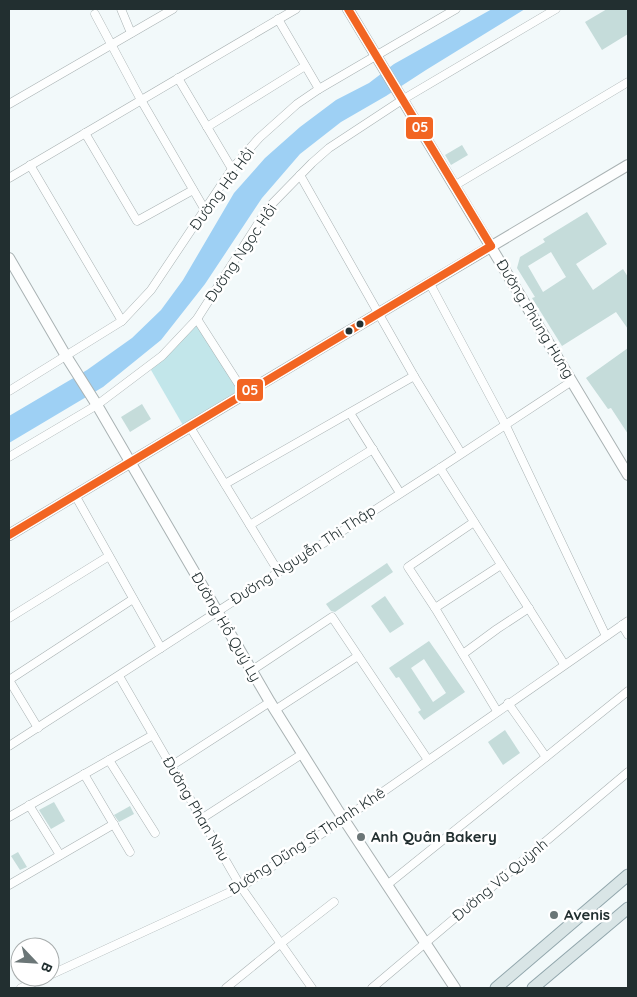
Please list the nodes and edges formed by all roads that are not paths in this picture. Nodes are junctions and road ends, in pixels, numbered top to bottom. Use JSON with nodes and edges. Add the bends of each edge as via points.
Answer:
{"nodes":[{"id":1,"x":121,"y":9,"type":"edge"},
{"id":2,"x":172,"y":9,"type":"edge"},
{"id":3,"x":296,"y":9,"type":"edge"},
{"id":4,"x":348,"y":9,"type":"edge"},
{"id":5,"x":456,"y":9,"type":"edge"},
{"id":6,"x":556,"y":9,"type":"edge"},
{"id":7,"x":94,"y":14,"type":"dead end"},
{"id":8,"x":278,"y":19,"type":"junction"},
{"id":9,"x":131,"y":33,"type":"junction"},
{"id":10,"x":110,"y":45,"type":"junction"},
{"id":11,"x":375,"y":56,"type":"junction"},
{"id":12,"x":305,"y":66,"type":"junction"},
{"id":13,"x":178,"y":78,"type":"junction"},
{"id":14,"x":628,"y":82,"type":"edge"},
{"id":15,"x":319,"y":89,"type":"junction"},
{"id":16,"x":400,"y":96,"type":"junction"},
{"id":17,"x":141,"y":100,"type":"junction"},
{"id":18,"x":9,"y":104,"type":"edge"},
{"id":19,"x":207,"y":126,"type":"junction"},
{"id":20,"x":85,"y":133,"type":"junction"},
{"id":21,"x":30,"y":165,"type":"junction"},
{"id":22,"x":628,"y":165,"type":"edge"},
{"id":23,"x":232,"y":169,"type":"junction"},
{"id":24,"x":300,"y":175,"type":"junction"},
{"id":25,"x":9,"y":178,"type":"edge"},
{"id":26,"x":454,"y":186,"type":"junction"},
{"id":27,"x":193,"y":190,"type":"junction"},
{"id":28,"x":205,"y":210,"type":"junction"},
{"id":29,"x":490,"y":246,"type":"junction"},
{"id":30,"x":9,"y":258,"type":"edge"},
{"id":31,"x":429,"y":282,"type":"junction"},
{"id":32,"x":378,"y":312,"type":"junction"},
{"id":33,"x":197,"y":319,"type":"junction"},
{"id":34,"x":122,"y":321,"type":"junction"},
{"id":35,"x":66,"y":356,"type":"junction"},
{"id":36,"x":414,"y":376,"type":"junction"},
{"id":37,"x":572,"y":381,"type":"junction"},
{"id":38,"x":9,"y":391,"type":"edge"},
{"id":39,"x":245,"y":394,"type":"junction"},
{"id":40,"x":95,"y":402,"type":"junction"},
{"id":41,"x":350,"y":412,"type":"junction"},
{"id":42,"x":506,"y":426,"type":"junction"},
{"id":43,"x":190,"y":427,"type":"junction"},
{"id":44,"x":373,"y":450,"type":"junction"},
{"id":45,"x":461,"y":453,"type":"junction"},
{"id":46,"x":9,"y":457,"type":"edge"},
{"id":47,"x":131,"y":462,"type":"junction"},
{"id":48,"x":440,"y":468,"type":"junction"},
{"id":49,"x":628,"y":475,"type":"edge"},
{"id":50,"x":225,"y":484,"type":"junction"},
{"id":51,"x":400,"y":493,"type":"junction"},
{"id":52,"x":75,"y":495,"type":"junction"},
{"id":53,"x":474,"y":522,"type":"junction"},
{"id":54,"x":250,"y":526,"type":"junction"},
{"id":55,"x":9,"y":535,"type":"edge"},
{"id":56,"x":109,"y":556,"type":"junction"},
{"id":57,"x":502,"y":565,"type":"junction"},
{"id":58,"x":278,"y":571,"type":"junction"},
{"id":59,"x":133,"y":599,"type":"junction"},
{"id":60,"x":436,"y":608,"type":"junction"},
{"id":61,"x":529,"y":608,"type":"junction"},
{"id":62,"x":217,"y":611,"type":"junction"},
{"id":63,"x":9,"y":618,"type":"edge"},
{"id":64,"x":625,"y":623,"type":"edge"},
{"id":65,"x":628,"y":635,"type":"edge"},
{"id":66,"x":606,"y":636,"type":"junction"},
{"id":67,"x":160,"y":648,"type":"junction"},
{"id":68,"x":464,"y":654,"type":"junction"},
{"id":69,"x":358,"y":656,"type":"junction"},
{"id":70,"x":564,"y":664,"type":"junction"},
{"id":71,"x":251,"y":671,"type":"junction"},
{"id":72,"x":119,"y":676,"type":"junction"},
{"id":73,"x":9,"y":680,"type":"edge"},
{"id":74,"x":628,"y":691,"type":"edge"},
{"id":75,"x":508,"y":703,"type":"junction"},
{"id":76,"x":272,"y":706,"type":"junction"},
{"id":77,"x":497,"y":711,"type":"junction"},
{"id":78,"x":38,"y":728,"type":"junction"},
{"id":79,"x":153,"y":735,"type":"junction"},
{"id":80,"x":9,"y":746,"type":"edge"},
{"id":81,"x":302,"y":754,"type":"junction"},
{"id":82,"x":546,"y":757,"type":"junction"},
{"id":83,"x":110,"y":760,"type":"junction"},
{"id":84,"x":428,"y":760,"type":"junction"},
{"id":85,"x":171,"y":766,"type":"junction"},
{"id":86,"x":628,"y":772,"type":"edge"},
{"id":87,"x":84,"y":774,"type":"junction"},
{"id":88,"x":30,"y":805,"type":"junction"},
{"id":89,"x":9,"y":817,"type":"edge"},
{"id":90,"x":201,"y":819,"type":"junction"},
{"id":91,"x":344,"y":819,"type":"junction"},
{"id":92,"x":114,"y":824,"type":"junction"},
{"id":93,"x":155,"y":833,"type":"dead end"},
{"id":94,"x":130,"y":852,"type":"dead end"},
{"id":95,"x":60,"y":855,"type":"junction"},
{"id":96,"x":628,"y":875,"type":"edge"},
{"id":97,"x":9,"y":885,"type":"edge"},
{"id":98,"x":387,"y":885,"type":"junction"},
{"id":99,"x":241,"y":887,"type":"junction"},
{"id":100,"x":334,"y":902,"type":"dead end"},
{"id":101,"x":628,"y":908,"type":"edge"},
{"id":102,"x":426,"y":943,"type":"junction"},
{"id":103,"x":280,"y":944,"type":"junction"},
{"id":104,"x":60,"y":970,"type":"edge"},
{"id":105,"x":307,"y":986,"type":"edge"},
{"id":106,"x":226,"y":988,"type":"edge"},
{"id":107,"x":372,"y":988,"type":"edge"},
{"id":108,"x":455,"y":988,"type":"edge"},
{"id":109,"x":496,"y":988,"type":"edge"},
{"id":110,"x":532,"y":988,"type":"edge"}],
"edges":[{"from":1,"to":9,"type":"street"},
{"from":2,"to":9,"type":"street"},
{"from":3,"to":8,"type":"street"},
{"from":4,"to":11,"type":"street","name":"Đường Phùng Hưng"},
{"from":5,"to":11,"type":"street","name":"Đường Hà Hồi"},
{"from":6,"to":16,"type":"street","name":"Đường Ngọc Hồi"},
{"from":7,"to":10,"type":"street"},
{"from":8,"to":12,"type":"street"},
{"from":8,"to":13,"type":"street"},
{"from":9,"to":10,"type":"street"},
{"from":10,"to":17,"type":"street"},
{"from":10,"to":18,"type":"street"},
{"from":11,"to":15,"type":"street","name":"Đường Hà Hồi"},
{"from":11,"to":16,"type":"street","name":"Đường Phùng Hưng"},
{"from":12,"to":15,"type":"street"},
{"from":12,"to":19,"type":"street"},
{"from":13,"to":17,"type":"street"},
{"from":13,"to":19,"type":"street"},
{"from":14,"to":26,"type":"street"},
{"from":15,"to":23,"type":"street","name":"Đường Hà Hồi","via":[[259,138]]},
{"from":16,"to":24,"type":"street","name":"Đường Ngọc Hồi","via":[[329,148]]},
{"from":16,"to":26,"type":"street","name":"Đường Phùng Hưng"},
{"from":17,"to":20,"type":"street"},
{"from":17,"to":27,"type":"street"},
{"from":19,"to":23,"type":"street"},
{"from":20,"to":21,"type":"street"},
{"from":20,"to":27,"type":"street","via":[[137,221]]},
{"from":21,"to":25,"type":"street"},
{"from":21,"to":34,"type":"street"},
{"from":22,"to":29,"type":"street"},
{"from":23,"to":28,"type":"street","name":"Đường Hà Hồi"},
{"from":24,"to":32,"type":"street"},
{"from":24,"to":33,"type":"street","name":"Đường Ngọc Hồi","via":[[268,208]]},
{"from":26,"to":29,"type":"street","name":"Đường Phùng Hưng"},
{"from":27,"to":28,"type":"street"},
{"from":28,"to":34,"type":"street","name":"Đường Hà Hồi","via":[[152,290]]},
{"from":29,"to":31,"type":"street"},
{"from":29,"to":37,"type":"street","name":"Đường Phùng Hưng"},
{"from":30,"to":35,"type":"street","name":"Đường Hồ Quý Ly"},
{"from":31,"to":32,"type":"street"},
{"from":31,"to":42,"type":"street"},
{"from":32,"to":36,"type":"street"},
{"from":32,"to":39,"type":"street"},
{"from":33,"to":39,"type":"street"},
{"from":33,"to":40,"type":"street","name":"Đường Ngọc Hồi","via":[[156,360]]},
{"from":34,"to":35,"type":"street","name":"Đường Hà Hồi"},
{"from":35,"to":38,"type":"street","name":"Đường Hà Hồi"},
{"from":35,"to":40,"type":"street","name":"Đường Hồ Quý Ly"},
{"from":36,"to":41,"type":"street"},
{"from":36,"to":45,"type":"street"},
{"from":37,"to":42,"type":"street","name":"Đường Nguyễn Thị Thập"},
{"from":37,"to":49,"type":"street","name":"Đường Phùng Hưng"},
{"from":39,"to":43,"type":"street"},
{"from":40,"to":46,"type":"street","name":"Đường Ngọc Hồi"},
{"from":40,"to":47,"type":"street","name":"Đường Hồ Quý Ly"},
{"from":41,"to":44,"type":"street"},
{"from":41,"to":50,"type":"street"},
{"from":42,"to":45,"type":"street","name":"Đường Nguyễn Thị Thập"},
{"from":42,"to":66,"type":"street"},
{"from":43,"to":47,"type":"street"},
{"from":43,"to":50,"type":"street"},
{"from":44,"to":51,"type":"street"},
{"from":44,"to":54,"type":"street"},
{"from":45,"to":48,"type":"street","name":"Đường Nguyễn Thị Thập"},
{"from":47,"to":52,"type":"street"},
{"from":47,"to":62,"type":"street","name":"Đường Hồ Quý Ly"},
{"from":48,"to":51,"type":"street","name":"Đường Nguyễn Thị Thập"},
{"from":48,"to":53,"type":"street"},
{"from":50,"to":54,"type":"street"},
{"from":51,"to":58,"type":"street","name":"Đường Nguyễn Thị Thập"},
{"from":52,"to":55,"type":"street"},
{"from":52,"to":56,"type":"street"},
{"from":53,"to":57,"type":"street"},
{"from":53,"to":60,"type":"street","via":[[408,568]]},
{"from":54,"to":58,"type":"street"},
{"from":56,"to":59,"type":"street"},
{"from":56,"to":63,"type":"street"},
{"from":57,"to":60,"type":"street"},
{"from":57,"to":61,"type":"street"},
{"from":58,"to":62,"type":"street","name":"Đường Nguyễn Thị Thập"},
{"from":59,"to":67,"type":"street"},
{"from":59,"to":73,"type":"street"},
{"from":60,"to":68,"type":"street"},
{"from":61,"to":68,"type":"street"},
{"from":61,"to":70,"type":"street"},
{"from":62,"to":67,"type":"street","name":"Đường Nguyễn Thị Thập"},
{"from":62,"to":71,"type":"street","name":"Đường Hồ Quý Ly"},
{"from":64,"to":65,"type":"street"},
{"from":64,"to":66,"type":"street","name":"Đường Dũng Sĩ Thanh Khê"},
{"from":66,"to":70,"type":"street","name":"Đường Dũng Sĩ Thanh Khê"},
{"from":67,"to":72,"type":"street","name":"Đường Nguyễn Thị Thập"},
{"from":68,"to":77,"type":"street"},
{"from":69,"to":71,"type":"street","via":[[332,617]]},
{"from":69,"to":76,"type":"street"},
{"from":69,"to":84,"type":"street"},
{"from":70,"to":75,"type":"street","name":"Đường Dũng Sĩ Thanh Khê"},
{"from":71,"to":76,"type":"street","name":"Đường Hồ Quý Ly"},
{"from":72,"to":78,"type":"street","name":"Đường Nguyễn Thị Thập"},
{"from":72,"to":79,"type":"street","name":"Đường Phan Nhu"},
{"from":73,"to":78,"type":"street"},
{"from":74,"to":82,"type":"street"},
{"from":75,"to":77,"type":"street","name":"Đường Dũng Sĩ Thanh Khê"},
{"from":75,"to":82,"type":"street"},
{"from":76,"to":81,"type":"street","name":"Đường Hồ Quý Ly"},
{"from":76,"to":85,"type":"street"},
{"from":77,"to":84,"type":"street","name":"Đường Dũng Sĩ Thanh Khê"},
{"from":78,"to":80,"type":"street","name":"Đường Nguyễn Thị Thập"},
{"from":79,"to":83,"type":"street"},
{"from":79,"to":85,"type":"street","name":"Đường Phan Nhu"},
{"from":81,"to":90,"type":"street"},
{"from":81,"to":91,"type":"street","name":"Đường Hồ Quý Ly"},
{"from":82,"to":98,"type":"street"},
{"from":83,"to":87,"type":"street"},
{"from":83,"to":93,"type":"street"},
{"from":84,"to":91,"type":"street","name":"Đường Dũng Sĩ Thanh Khê"},
{"from":85,"to":90,"type":"street","name":"Đường Phan Nhu"},
{"from":86,"to":102,"type":"street","name":"Đường Vũ Quỳnh"},
{"from":87,"to":88,"type":"street"},
{"from":87,"to":92,"type":"street"},
{"from":88,"to":89,"type":"street"},
{"from":88,"to":95,"type":"street"},
{"from":90,"to":99,"type":"street","name":"Đường Phan Nhu"},
{"from":91,"to":98,"type":"street","name":"Đường Hồ Quý Ly"},
{"from":91,"to":99,"type":"street","name":"Đường Dũng Sĩ Thanh Khê"},
{"from":92,"to":94,"type":"street"},
{"from":92,"to":95,"type":"street"},
{"from":95,"to":97,"type":"street"},
{"from":96,"to":109,"type":"main road"},
{"from":98,"to":102,"type":"street","name":"Đường Hồ Quý Ly"},
{"from":99,"to":103,"type":"street","name":"Đường Phan Nhu"},
{"from":99,"to":104,"type":"street","name":"Đường Dũng Sĩ Thanh Khê"},
{"from":100,"to":103,"type":"street"},
{"from":101,"to":110,"type":"main road"},
{"from":102,"to":107,"type":"street","name":"Đường Vũ Quỳnh"},
{"from":102,"to":108,"type":"street","name":"Đường Hồ Quý Ly"},
{"from":103,"to":105,"type":"street","name":"Đường Phan Nhu"},
{"from":103,"to":106,"type":"street"}]}
